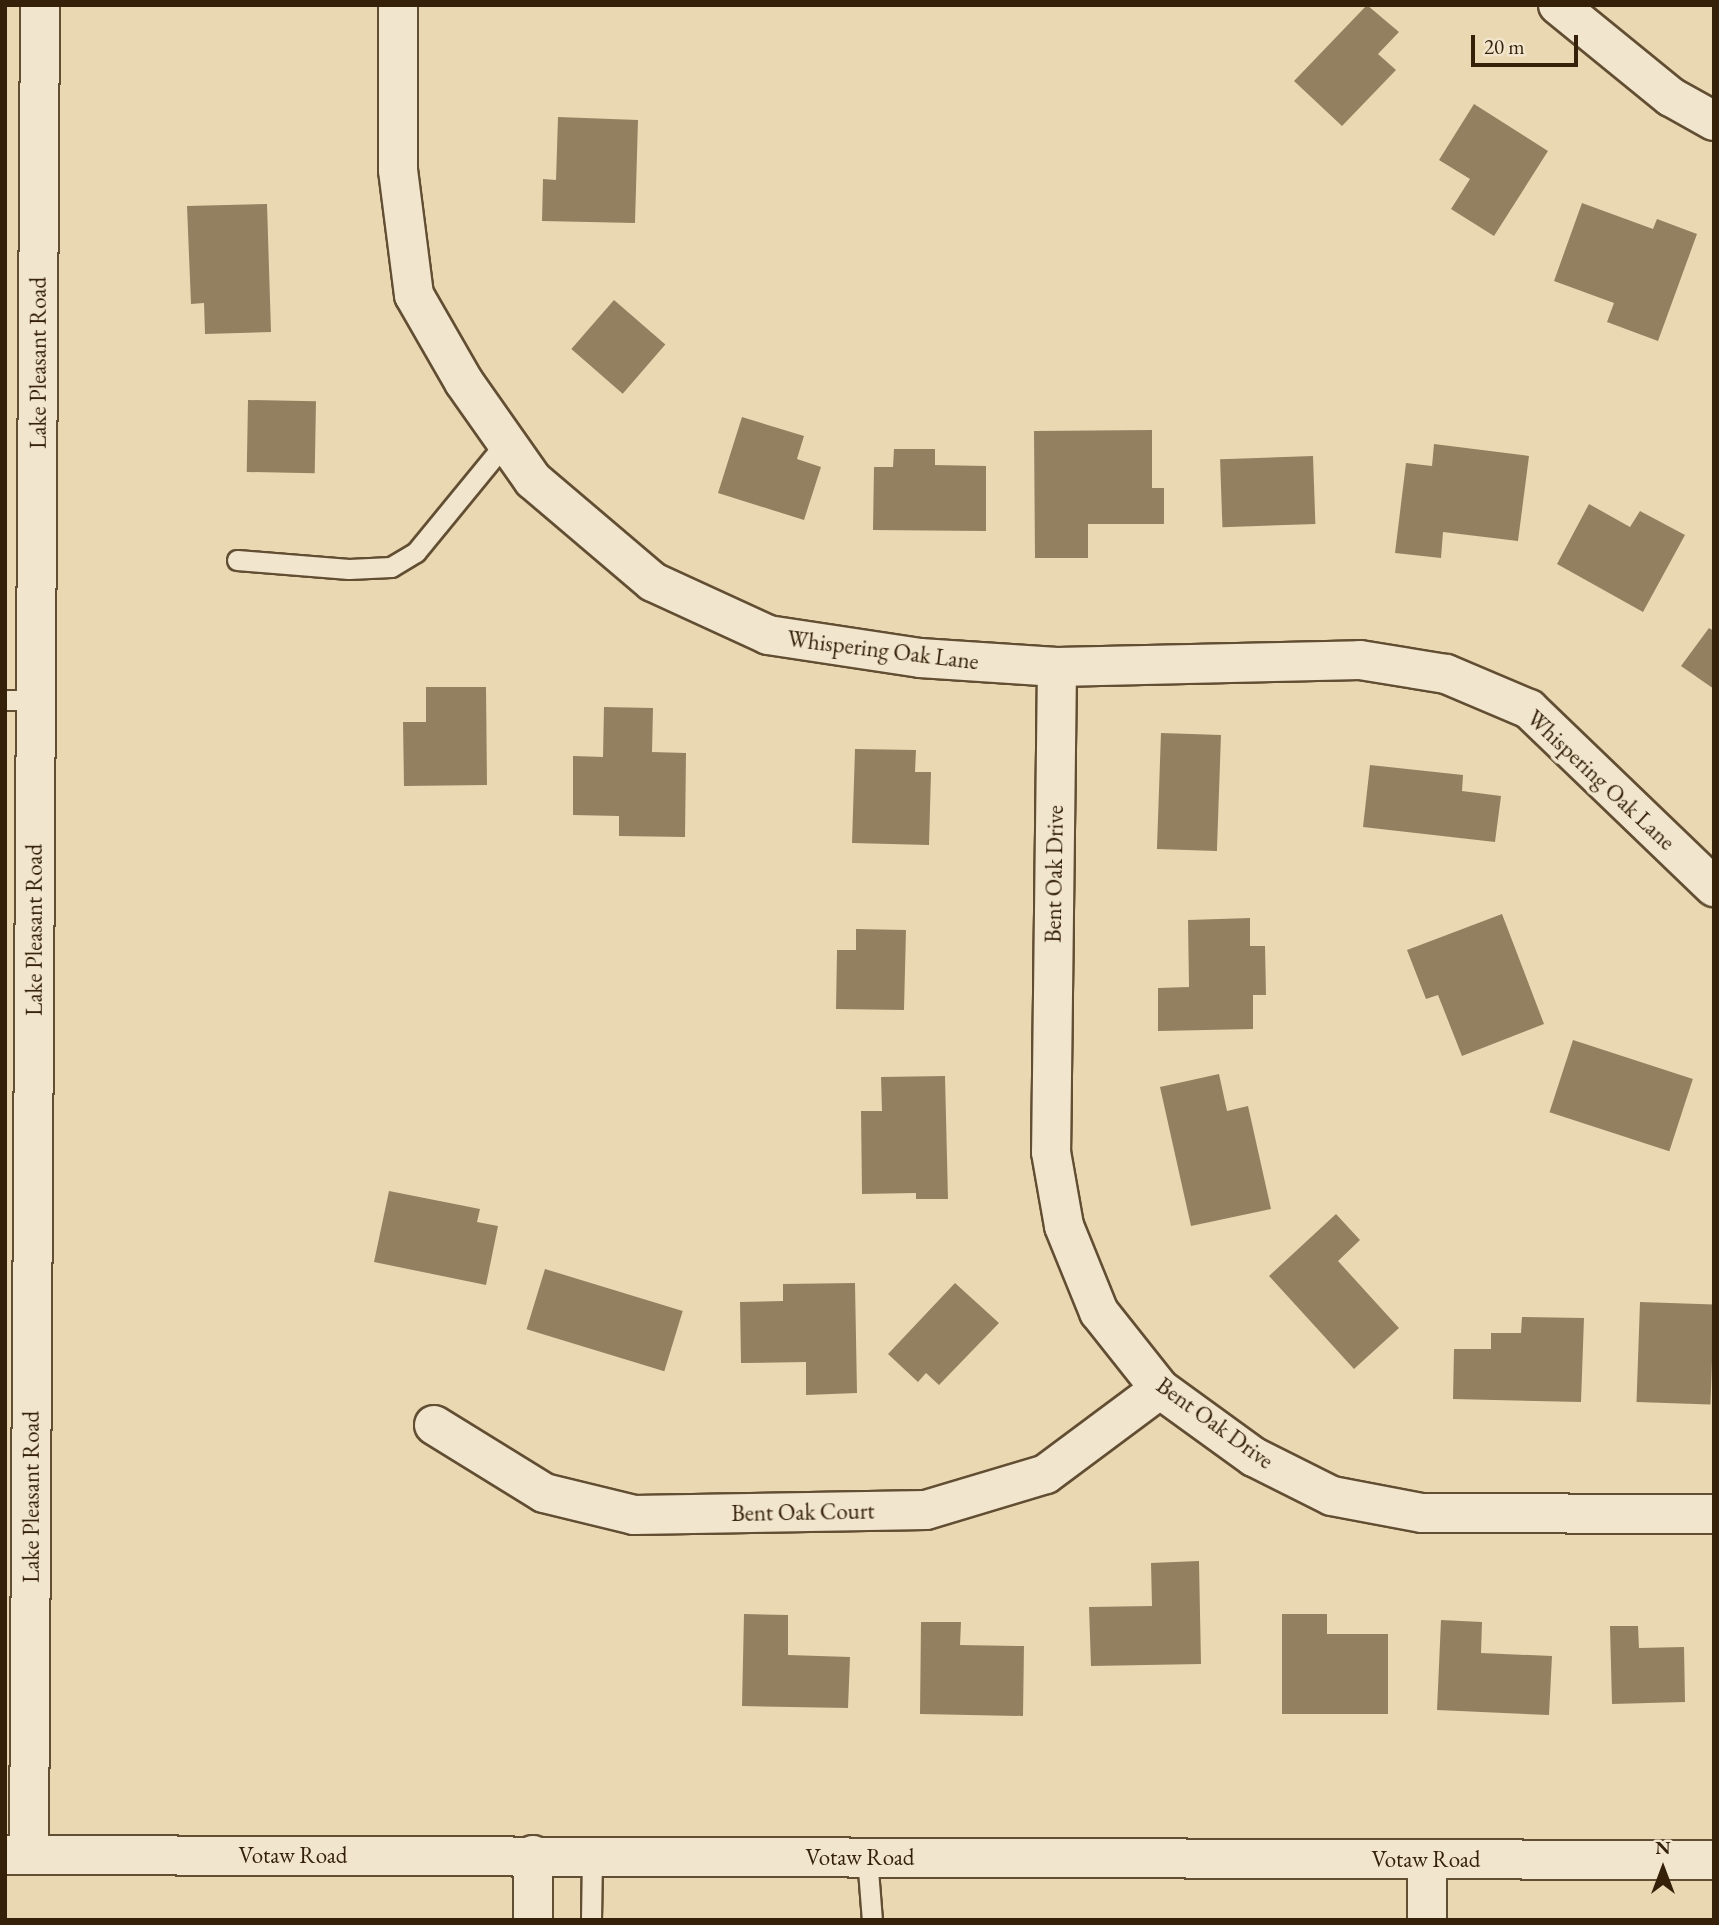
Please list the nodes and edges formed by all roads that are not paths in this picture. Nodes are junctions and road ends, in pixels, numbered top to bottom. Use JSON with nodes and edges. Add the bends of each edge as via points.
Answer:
{"nodes":[{"id":1,"x":40,"y":5,"type":"edge"},
{"id":2,"x":398,"y":5,"type":"edge"},
{"id":3,"x":1558,"y":5,"type":"edge"},
{"id":4,"x":1714,"y":121,"type":"edge"},
{"id":5,"x":506,"y":442,"type":"junction"},
{"id":6,"x":237,"y":560,"type":"dead end"},
{"id":7,"x":1057,"y":667,"type":"junction"},
{"id":8,"x":20,"y":700,"type":"edge"},
{"id":9,"x":1714,"y":887,"type":"edge"},
{"id":10,"x":1160,"y":1389,"type":"junction"},
{"id":11,"x":434,"y":1425,"type":"dead end"},
{"id":12,"x":1714,"y":1514,"type":"edge"},
{"id":13,"x":17,"y":1855,"type":"edge"},
{"id":14,"x":533,"y":1855,"type":"junction"},
{"id":15,"x":592,"y":1856,"type":"junction"},
{"id":16,"x":867,"y":1857,"type":"junction"},
{"id":17,"x":1427,"y":1860,"type":"junction"},
{"id":18,"x":1714,"y":1860,"type":"edge"},
{"id":19,"x":533,"y":1920,"type":"edge"},
{"id":20,"x":592,"y":1920,"type":"edge"},
{"id":21,"x":872,"y":1920,"type":"edge"},
{"id":22,"x":1426,"y":1920,"type":"edge"}],
"edges":[{"from":1,"to":8,"type":"street","name":"Lake Pleasant Road"},
{"from":2,"to":5,"type":"street","name":"Whispering Oak Lane","via":[[398,170],[414,295],[464,382]]},
{"from":3,"to":4,"type":"street","via":[[1671,97]]},
{"from":5,"to":6,"type":"lane","via":[[416,552],[391,567],[349,569]]},
{"from":5,"to":7,"type":"street","name":"Whispering Oak Lane","via":[[533,480],[653,582],[768,635],[920,657]]},
{"from":7,"to":9,"type":"street","name":"Whispering Oak Lane","via":[[1360,660],[1446,674],[1529,709]]},
{"from":7,"to":10,"type":"street","name":"Bent Oak Drive","via":[[1051,1152],[1064,1226],[1100,1312]]},
{"from":8,"to":13,"type":"street","name":"Lake Pleasant Road"},
{"from":10,"to":11,"type":"street","name":"Bent Oak Court","via":[[1046,1474],[926,1510],[634,1515],[544,1493]]},
{"from":10,"to":12,"type":"street","name":"Bent Oak Drive","via":[[1254,1457],[1332,1496],[1422,1513]]},
{"from":13,"to":14,"type":"street","name":"Votaw Road"},
{"from":14,"to":15,"type":"street","name":"Votaw Road"},
{"from":14,"to":19,"type":"street"},
{"from":15,"to":16,"type":"street","name":"Votaw Road"},
{"from":15,"to":20,"type":"lane"},
{"from":16,"to":17,"type":"street","name":"Votaw Road"},
{"from":16,"to":21,"type":"lane"},
{"from":17,"to":18,"type":"street","name":"Votaw Road"},
{"from":17,"to":22,"type":"street"}]}
